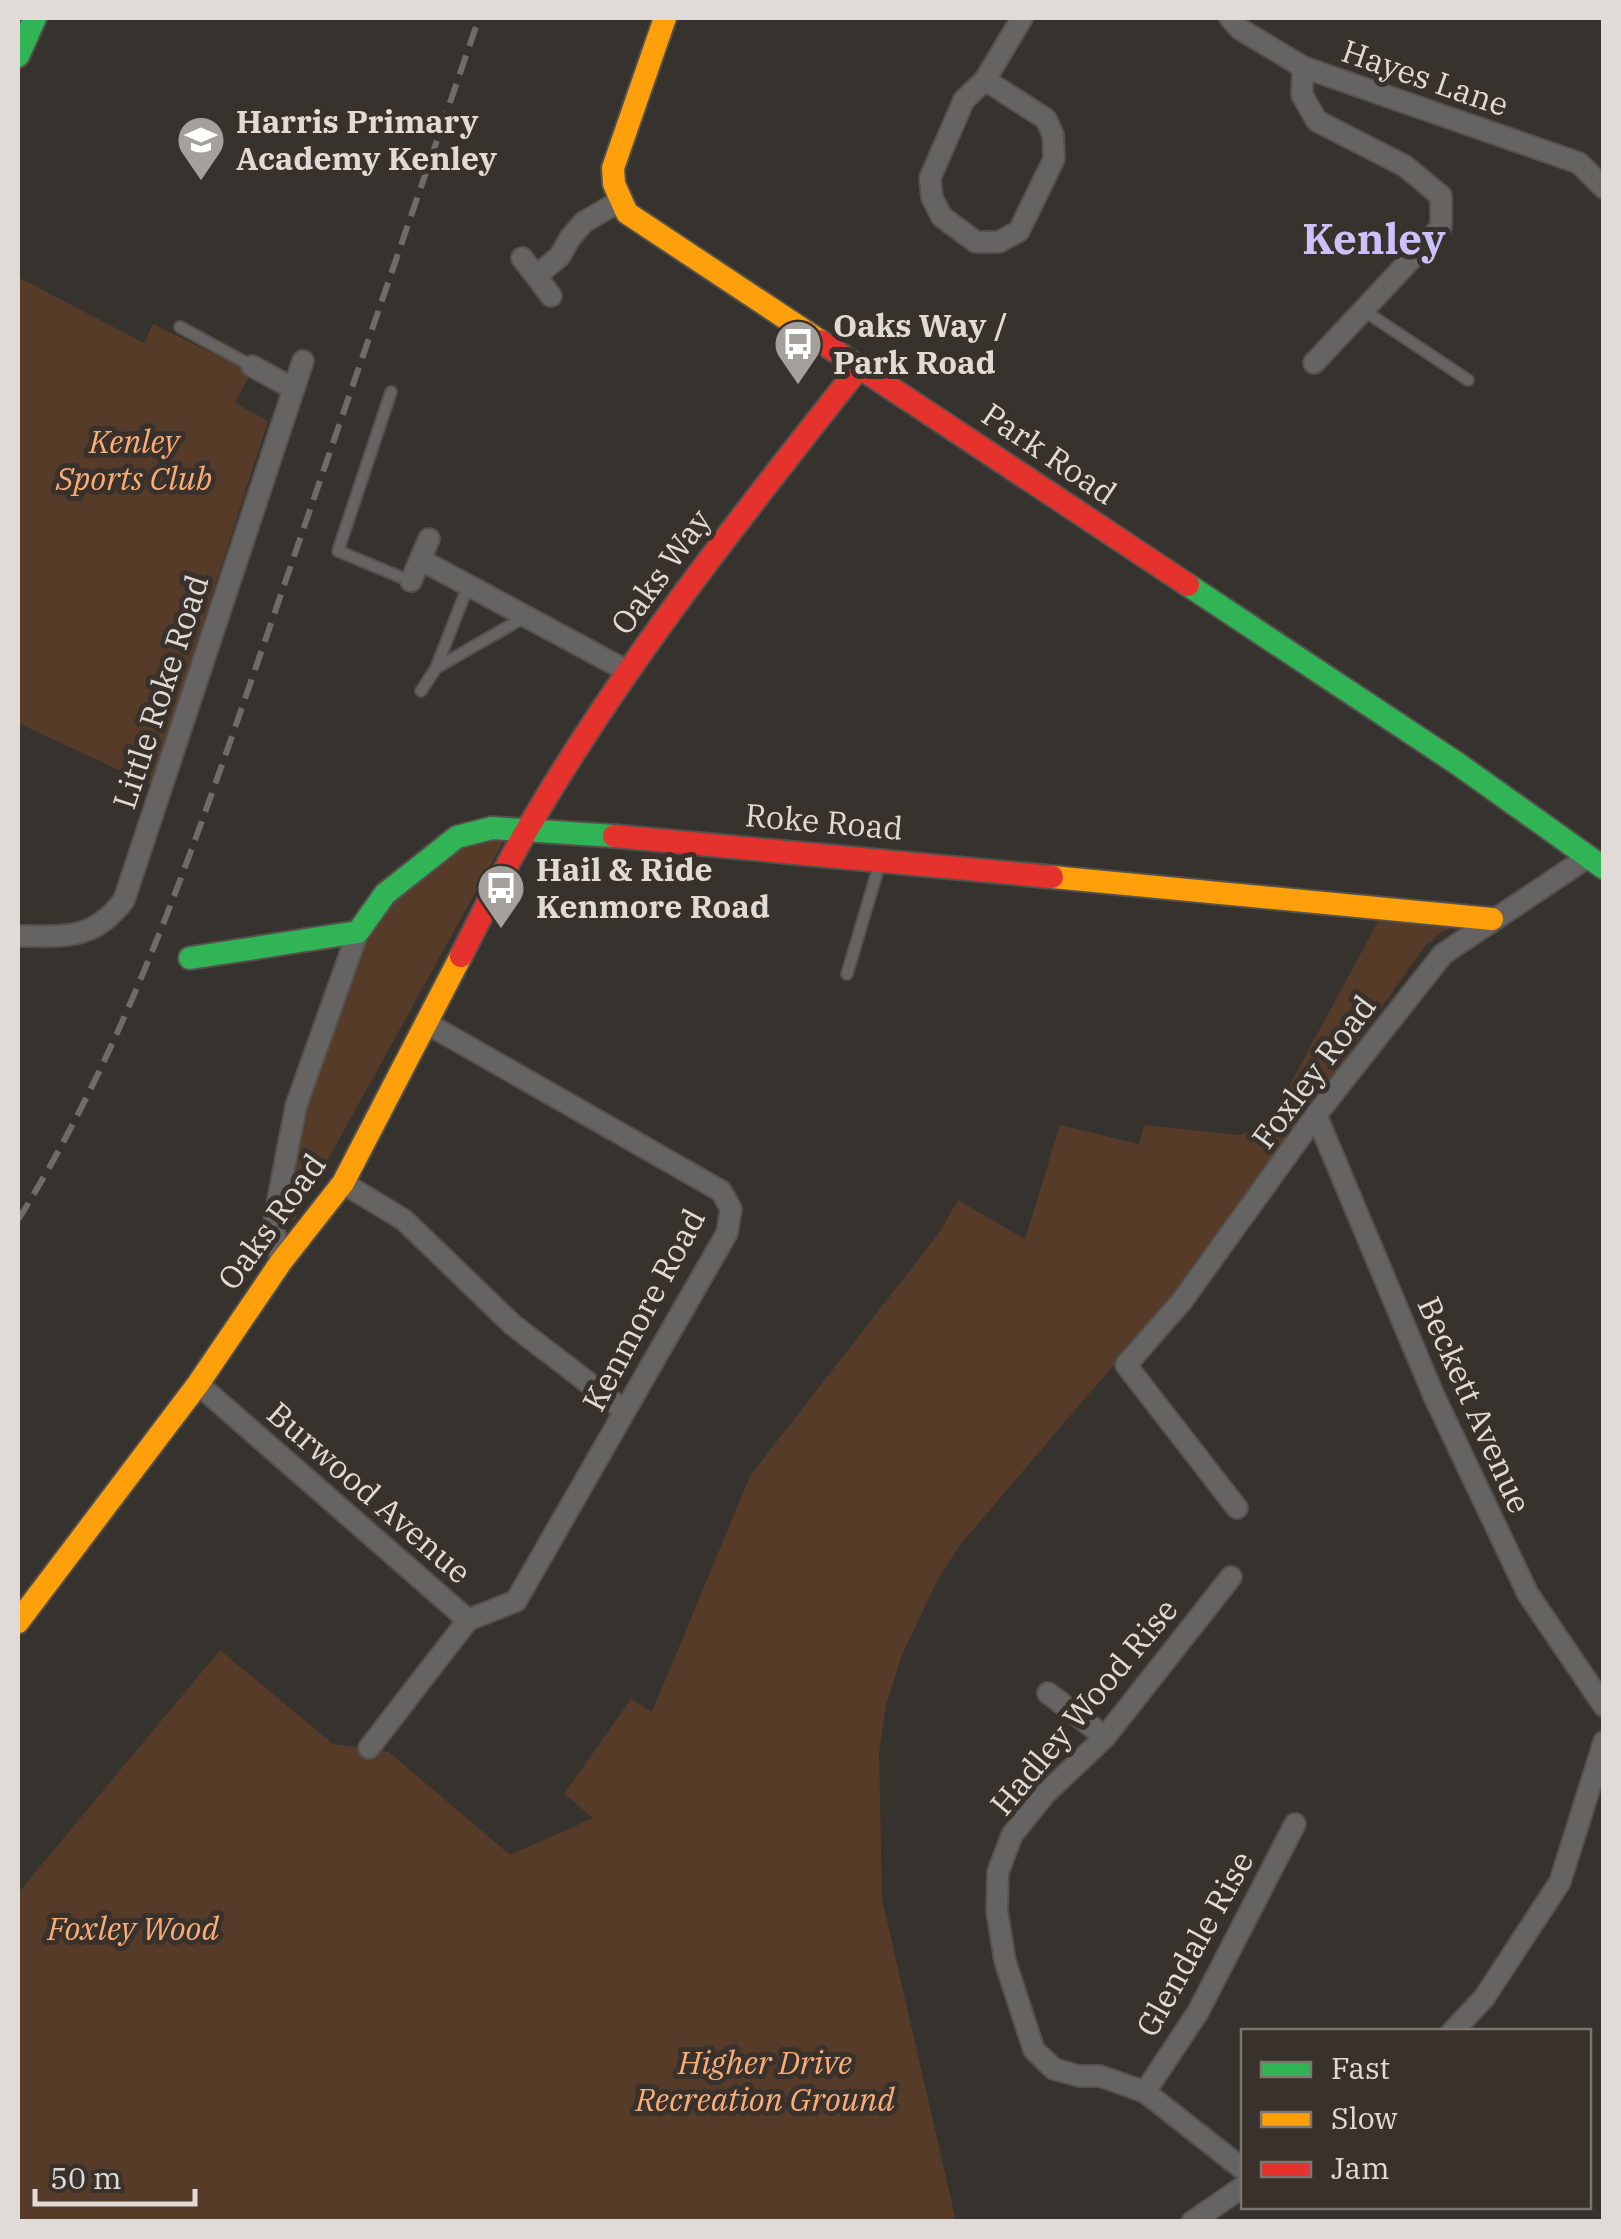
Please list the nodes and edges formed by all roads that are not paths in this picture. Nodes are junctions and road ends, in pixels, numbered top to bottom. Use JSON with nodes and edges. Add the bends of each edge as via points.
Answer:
{"nodes":[{"id":1,"x":36,"y":18,"type":"edge"},
{"id":2,"x":666,"y":18,"type":"edge"},
{"id":3,"x":1022,"y":18,"type":"edge"},
{"id":4,"x":1230,"y":18,"type":"edge"},
{"id":5,"x":18,"y":56,"type":"edge"},
{"id":6,"x":1303,"y":68,"type":"junction"},
{"id":7,"x":984,"y":80,"type":"junction"},
{"id":8,"x":1579,"y":163,"type":"junction"},
{"id":9,"x":1604,"y":165,"type":"edge"},
{"id":10,"x":1604,"y":188,"type":"edge"},
{"id":11,"x":620,"y":201,"type":"junction"},
{"id":12,"x":522,"y":258,"type":"dead end"},
{"id":13,"x":536,"y":276,"type":"junction"},
{"id":14,"x":551,"y":296,"type":"dead end"},
{"id":15,"x":1363,"y":310,"type":"junction"},
{"id":16,"x":180,"y":326,"type":"dead end"},
{"id":17,"x":303,"y":361,"type":"dead end"},
{"id":18,"x":1314,"y":363,"type":"dead end"},
{"id":19,"x":862,"y":365,"type":"junction"},
{"id":20,"x":252,"y":366,"type":"joint"},
{"id":21,"x":1468,"y":380,"type":"dead end"},
{"id":22,"x":294,"y":389,"type":"junction"},
{"id":23,"x":391,"y":392,"type":"dead end"},
{"id":24,"x":429,"y":540,"type":"dead end"},
{"id":25,"x":421,"y":560,"type":"junction"},
{"id":26,"x":411,"y":582,"type":"joint"},
{"id":27,"x":468,"y":586,"type":"junction"},
{"id":28,"x":526,"y":616,"type":"junction"},
{"id":29,"x":436,"y":668,"type":"junction"},
{"id":30,"x":629,"y":672,"type":"junction"},
{"id":31,"x":421,"y":691,"type":"dead end"},
{"id":32,"x":528,"y":828,"type":"junction"},
{"id":33,"x":881,"y":860,"type":"junction"},
{"id":34,"x":1596,"y":863,"type":"edge"},
{"id":35,"x":1492,"y":919,"type":"junction"},
{"id":36,"x":358,"y":932,"type":"junction"},
{"id":37,"x":18,"y":936,"type":"edge"},
{"id":38,"x":190,"y":958,"type":"dead end"},
{"id":39,"x":846,"y":974,"type":"dead end"},
{"id":40,"x":428,"y":1024,"type":"junction"},
{"id":41,"x":1316,"y":1115,"type":"junction"},
{"id":42,"x":344,"y":1183,"type":"junction"},
{"id":43,"x":281,"y":1262,"type":"junction"},
{"id":44,"x":198,"y":1384,"type":"junction"},
{"id":45,"x":626,"y":1411,"type":"junction"},
{"id":46,"x":1237,"y":1508,"type":"dead end"},
{"id":47,"x":1231,"y":1578,"type":"dead end"},
{"id":48,"x":468,"y":1620,"type":"junction"},
{"id":49,"x":18,"y":1622,"type":"edge"},
{"id":50,"x":1048,"y":1693,"type":"dead end"},
{"id":51,"x":1604,"y":1706,"type":"edge"},
{"id":52,"x":1105,"y":1738,"type":"junction"},
{"id":53,"x":1604,"y":1742,"type":"edge"},
{"id":54,"x":368,"y":1748,"type":"dead end"},
{"id":55,"x":1295,"y":1824,"type":"dead end"},
{"id":56,"x":1455,"y":2029,"type":"edge"},
{"id":57,"x":1145,"y":2092,"type":"junction"},
{"id":58,"x":1241,"y":2168,"type":"edge"},
{"id":59,"x":1241,"y":2188,"type":"edge"},
{"id":60,"x":1192,"y":2222,"type":"edge"}],
"edges":[{"from":1,"to":5,"type":"main road"},
{"from":2,"to":11,"type":"main road","via":[[614,168]]},
{"from":3,"to":7,"type":"street"},
{"from":4,"to":6,"type":"street","name":"Hayes Lane"},
{"from":6,"to":8,"type":"street","name":"Hayes Lane"},
{"from":6,"to":15,"type":"street","via":[[1302,95],[1317,121],[1405,166],[1440,196],[1441,227]]},
{"from":7,"to":7,"type":"street","via":[[964,100],[930,178],[942,218],[976,242],[1000,242],[1019,230],[1054,159],[1053,135],[1046,119]]},
{"from":8,"to":9,"type":"street"},
{"from":8,"to":10,"type":"street","name":"Hayes Lane"},
{"from":11,"to":13,"type":"street","via":[[584,222]]},
{"from":11,"to":19,"type":"main road","name":"Park Road","via":[[637,220]]},
{"from":12,"to":13,"type":"street"},
{"from":13,"to":14,"type":"street"},
{"from":15,"to":18,"type":"street"},
{"from":15,"to":21,"type":"lane"},
{"from":16,"to":20,"type":"lane"},
{"from":17,"to":22,"type":"street","name":"Little Roke Road"},
{"from":19,"to":30,"type":"main road","name":"Oaks Way","via":[[715,549]]},
{"from":19,"to":34,"type":"main road","name":"Park Road"},
{"from":20,"to":22,"type":"street"},
{"from":22,"to":37,"type":"street","name":"Little Roke Road","via":[[124,900],[110,918],[76,936]]},
{"from":23,"to":26,"type":"lane","via":[[338,551]]},
{"from":24,"to":25,"type":"street"},
{"from":25,"to":26,"type":"street"},
{"from":25,"to":27,"type":"street"},
{"from":27,"to":28,"type":"street"},
{"from":27,"to":29,"type":"lane"},
{"from":28,"to":29,"type":"lane"},
{"from":28,"to":30,"type":"street"},
{"from":29,"to":31,"type":"lane"},
{"from":30,"to":32,"type":"main road","name":"Oaks Way"},
{"from":32,"to":33,"type":"main road","name":"Roke Road"},
{"from":32,"to":36,"type":"main road","name":"Roke Road","via":[[457,837],[385,894]]},
{"from":32,"to":40,"type":"main road","name":"Oaks Road"},
{"from":33,"to":35,"type":"main road","name":"Roke Road"},
{"from":33,"to":39,"type":"lane"},
{"from":34,"to":35,"type":"street","name":"Foxley Road"},
{"from":35,"to":41,"type":"street","name":"Foxley Road","via":[[1443,954]]},
{"from":36,"to":38,"type":"main road"},
{"from":36,"to":43,"type":"street","via":[[296,1106],[273,1226]]},
{"from":40,"to":42,"type":"main road","name":"Oaks Road"},
{"from":40,"to":45,"type":"street","name":"Kenmore Road","via":[[722,1190],[731,1208],[727,1233]]},
{"from":41,"to":46,"type":"street","name":"Foxley Road","via":[[1182,1301],[1126,1365]]},
{"from":41,"to":51,"type":"street","name":"Beckett Avenue","via":[[1434,1396],[1528,1594]]},
{"from":42,"to":43,"type":"main road","name":"Oaks Road"},
{"from":42,"to":45,"type":"street","via":[[404,1220],[513,1325]]},
{"from":43,"to":44,"type":"main road","name":"Oaks Road"},
{"from":44,"to":48,"type":"street","name":"Burwood Avenue"},
{"from":44,"to":49,"type":"main road","name":"Oaks Road"},
{"from":45,"to":48,"type":"street","name":"Kenmore Road","via":[[516,1601]]},
{"from":47,"to":52,"type":"street","name":"Hadley Wood Rise"},
{"from":48,"to":54,"type":"street","name":"Burwood Avenue"},
{"from":50,"to":52,"type":"street"},
{"from":52,"to":57,"type":"street","name":"Hadley Wood Rise","via":[[1012,1836],[998,1872],[998,1911],[1005,1960],[1034,2050],[1054,2069]]},
{"from":53,"to":56,"type":"street","via":[[1560,1882],[1484,1998]]},
{"from":55,"to":57,"type":"street","name":"Glendale Rise","via":[[1198,2012]]},
{"from":57,"to":58,"type":"street","name":"Hadley Wood Rise"},
{"from":59,"to":60,"type":"street"}]}
